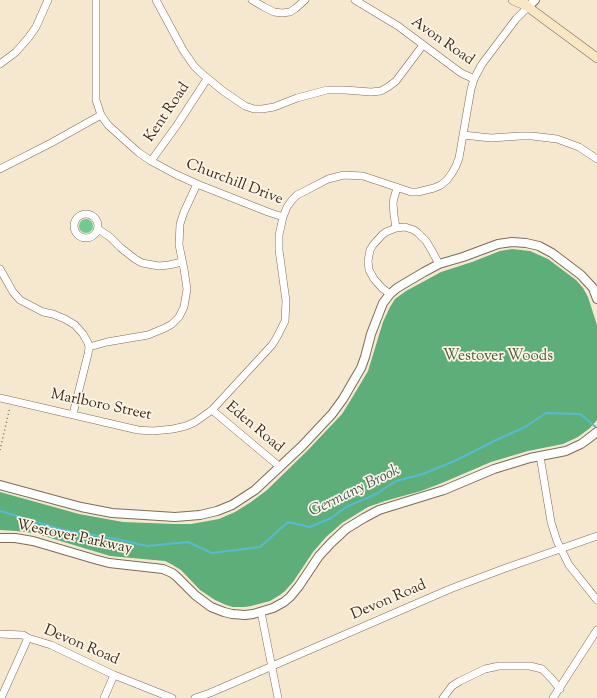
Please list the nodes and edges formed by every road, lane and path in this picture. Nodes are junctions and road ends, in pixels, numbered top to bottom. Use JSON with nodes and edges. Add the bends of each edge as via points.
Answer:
{"nodes":[{"id":1,"x":48,"y":0,"type":"edge"},
{"id":2,"x":96,"y":0,"type":"edge"},
{"id":3,"x":156,"y":0,"type":"edge"},
{"id":4,"x":252,"y":0,"type":"edge"},
{"id":5,"x":305,"y":0,"type":"edge"},
{"id":6,"x":355,"y":0,"type":"edge"},
{"id":7,"x":513,"y":0,"type":"edge"},
{"id":8,"x":535,"y":0,"type":"edge"},
{"id":9,"x":525,"y":3,"type":"edge"},
{"id":10,"x":423,"y":45,"type":"junction"},
{"id":11,"x":597,"y":58,"type":"edge"},
{"id":12,"x":0,"y":64,"type":"edge"},
{"id":13,"x":207,"y":79,"type":"junction"},
{"id":14,"x":474,"y":79,"type":"junction"},
{"id":15,"x":101,"y":115,"type":"junction"},
{"id":16,"x":463,"y":135,"type":"junction"},
{"id":17,"x":597,"y":159,"type":"edge"},
{"id":18,"x":151,"y":161,"type":"junction"},
{"id":19,"x":0,"y":169,"type":"edge"},
{"id":20,"x":197,"y":184,"type":"junction"},
{"id":21,"x":398,"y":188,"type":"junction"},
{"id":22,"x":283,"y":217,"type":"junction"},
{"id":23,"x":396,"y":228,"type":"junction"},
{"id":24,"x":98,"y":229,"type":"dead end"},
{"id":25,"x":182,"y":262,"type":"junction"},
{"id":26,"x":438,"y":264,"type":"junction"},
{"id":27,"x":0,"y":269,"type":"edge"},
{"id":28,"x":390,"y":294,"type":"junction"},
{"id":29,"x":596,"y":296,"type":"edge"},
{"id":30,"x":89,"y":347,"type":"junction"},
{"id":31,"x":0,"y":398,"type":"edge"},
{"id":32,"x":11,"y":400,"type":"junction"},
{"id":33,"x":212,"y":410,"type":"junction"},
{"id":34,"x":73,"y":414,"type":"junction"},
{"id":35,"x":596,"y":433,"type":"edge"},
{"id":36,"x":0,"y":450,"type":"edge"},
{"id":37,"x":540,"y":456,"type":"junction"},
{"id":38,"x":280,"y":467,"type":"junction"},
{"id":39,"x":0,"y":484,"type":"edge"},
{"id":40,"x":597,"y":536,"type":"edge"},
{"id":41,"x":0,"y":538,"type":"edge"},
{"id":42,"x":560,"y":549,"type":"junction"},
{"id":43,"x":597,"y":600,"type":"edge"},
{"id":44,"x":260,"y":612,"type":"junction"},
{"id":45,"x":597,"y":630,"type":"edge"},
{"id":46,"x":0,"y":634,"type":"edge"},
{"id":47,"x":28,"y":638,"type":"junction"},
{"id":48,"x":271,"y":666,"type":"junction"},
{"id":49,"x":114,"y":675,"type":"junction"},
{"id":50,"x":560,"y":689,"type":"junction"},
{"id":51,"x":1,"y":698,"type":"edge"},
{"id":52,"x":104,"y":698,"type":"edge"},
{"id":53,"x":172,"y":698,"type":"edge"},
{"id":54,"x":195,"y":698,"type":"edge"},
{"id":55,"x":278,"y":698,"type":"edge"},
{"id":56,"x":443,"y":698,"type":"edge"},
{"id":57,"x":553,"y":698,"type":"edge"}],
"edges":[{"from":1,"to":12,"type":"street","via":[[29,37],[16,52]]},
{"from":2,"to":15,"type":"street","name":"Churchill Drive","via":[[95,92]]},
{"from":3,"to":13,"type":"street","via":[[188,58]]},
{"from":4,"to":5,"type":"street","via":[[274,12],[282,13],[290,12]]},
{"from":6,"to":10,"type":"street","name":"Avon Road","via":[[398,26]]},
{"from":7,"to":9,"type":"main road"},
{"from":8,"to":9,"type":"street"},
{"from":9,"to":11,"type":"main road"},
{"from":9,"to":14,"type":"street","name":"Churchill Drive"},
{"from":10,"to":13,"type":"street","via":[[396,81],[381,91],[327,90],[274,107],[254,109],[245,106]]},
{"from":10,"to":14,"type":"street","name":"Avon Road","via":[[461,73]]},
{"from":13,"to":18,"type":"street","name":"Kent Road"},
{"from":14,"to":16,"type":"street","name":"Churchill Drive"},
{"from":15,"to":18,"type":"street","name":"Churchill Drive","via":[[121,138]]},
{"from":15,"to":19,"type":"street"},
{"from":16,"to":17,"type":"street","via":[[557,139],[579,147]]},
{"from":16,"to":21,"type":"street","name":"Churchill Drive","via":[[456,166],[441,185],[418,192]]},
{"from":18,"to":20,"type":"street","name":"Churchill Drive"},
{"from":20,"to":22,"type":"street","name":"Churchill Drive"},
{"from":20,"to":25,"type":"street","via":[[180,224],[179,245]]},
{"from":21,"to":22,"type":"street","name":"Churchill Drive","via":[[363,176],[335,177],[297,195]]},
{"from":21,"to":23,"type":"street","via":[[394,198]]},
{"from":22,"to":33,"type":"street","name":"Marlboro Street","via":[[278,242],[286,301],[285,321],[272,345]]},
{"from":23,"to":26,"type":"street","via":[[405,227],[418,233],[426,241]]},
{"from":23,"to":28,"type":"street","via":[[386,232],[378,240],[370,250],[368,261],[374,279]]},
{"from":24,"to":25,"type":"street","via":[[142,263],[159,266]]},
{"from":25,"to":30,"type":"street","via":[[186,289],[184,307],[172,324],[148,335]]},
{"from":26,"to":28,"type":"street","via":[[402,284]]},
{"from":26,"to":29,"type":"street","via":[[498,244],[526,243],[546,249],[559,258],[585,278]]},
{"from":27,"to":30,"type":"street","via":[[20,300],[75,325]]},
{"from":28,"to":38,"type":"street","via":[[376,319],[361,368],[343,399],[309,439]]},
{"from":30,"to":34,"type":"street"},
{"from":31,"to":32,"type":"street","name":"Marlboro Street"},
{"from":32,"to":34,"type":"street","name":"Marlboro Street"},
{"from":32,"to":36,"type":"path"},
{"from":33,"to":34,"type":"street","name":"Marlboro Street","via":[[186,426],[153,431],[138,430]]},
{"from":33,"to":38,"type":"street","name":"Eden Road"},
{"from":35,"to":37,"type":"street","name":"Westover Parkway","via":[[566,451]]},
{"from":37,"to":42,"type":"street","via":[[551,522]]},
{"from":37,"to":44,"type":"street","name":"Westover Parkway","via":[[494,469],[444,490],[380,510],[364,518],[346,529],[328,546],[290,597],[279,605]]},
{"from":38,"to":39,"type":"street","via":[[255,490],[232,505],[217,511],[183,516],[134,515],[96,510]]},
{"from":40,"to":42,"type":"street","name":"Devon Road"},
{"from":41,"to":44,"type":"street","name":"Westover Parkway","via":[[33,541],[109,563],[163,569],[176,576],[194,596],[218,610],[238,615]]},
{"from":42,"to":43,"type":"street","via":[[569,565]]},
{"from":42,"to":48,"type":"street","name":"Devon Road","via":[[450,589]]},
{"from":44,"to":48,"type":"street"},
{"from":45,"to":50,"type":"street"},
{"from":46,"to":47,"type":"street","name":"Devon Road","via":[[23,635]]},
{"from":47,"to":49,"type":"street","name":"Devon Road","via":[[51,645]]},
{"from":47,"to":51,"type":"street"},
{"from":48,"to":54,"type":"street","name":"Devon Road"},
{"from":48,"to":55,"type":"street"},
{"from":49,"to":52,"type":"street"},
{"from":49,"to":53,"type":"street","name":"Devon Road"},
{"from":50,"to":56,"type":"street","via":[[542,669],[530,666],[499,666],[485,669],[460,681],[452,686]]},
{"from":50,"to":57,"type":"street"}]}
